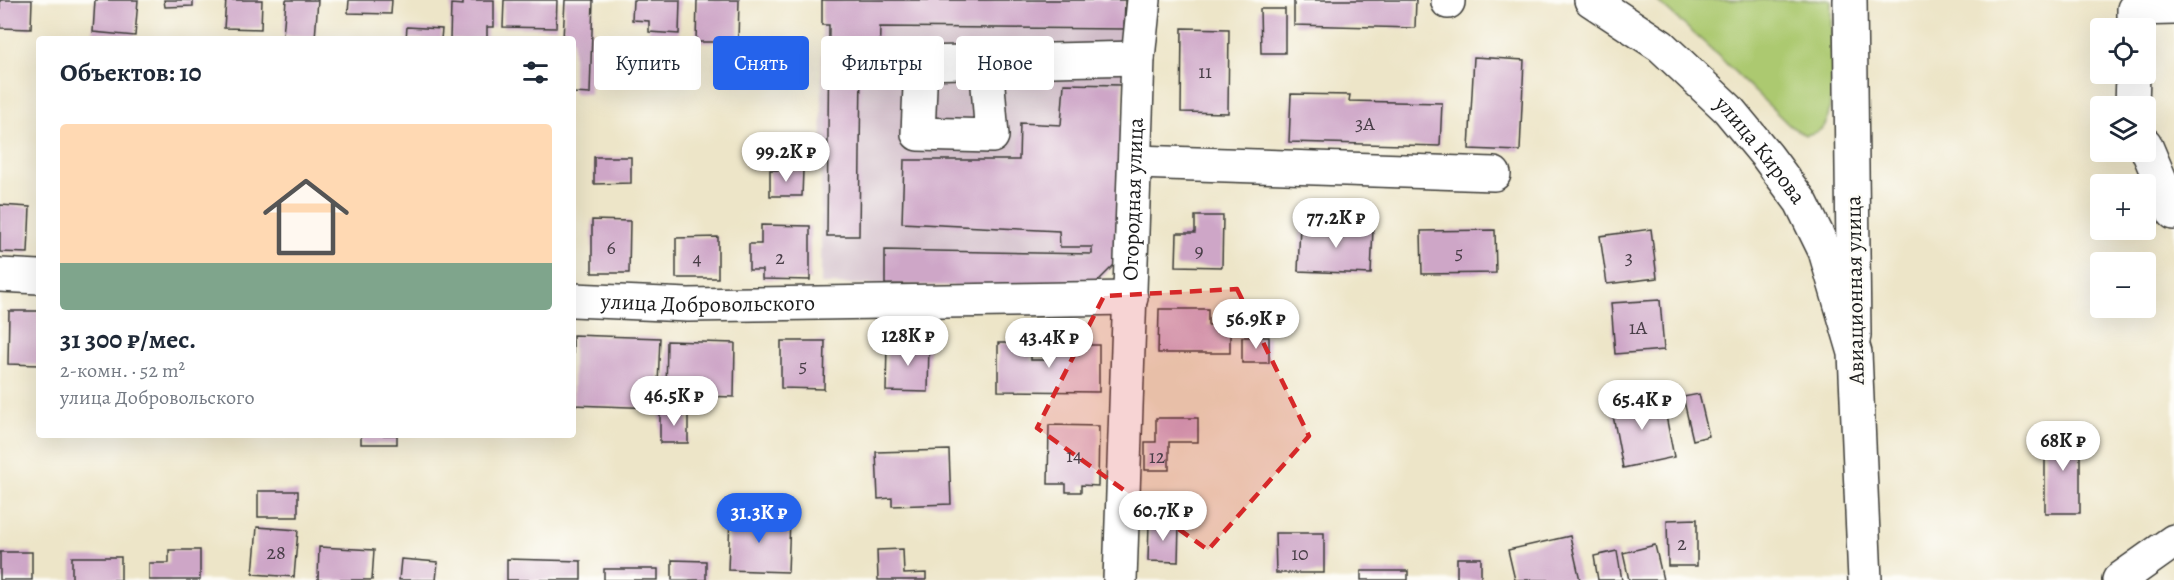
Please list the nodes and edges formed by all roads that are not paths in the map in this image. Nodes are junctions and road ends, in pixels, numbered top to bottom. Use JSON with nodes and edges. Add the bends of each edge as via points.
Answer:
{"nodes":[{"id":1,"x":1144,"y":0,"type":"edge"},
{"id":2,"x":1591,"y":0,"type":"edge"},
{"id":3,"x":1850,"y":0,"type":"edge"},
{"id":4,"x":2174,"y":8,"type":"edge"},
{"id":5,"x":2134,"y":18,"type":"edge"},
{"id":6,"x":1138,"y":58,"type":"junction"},
{"id":7,"x":1054,"y":60,"type":"edge"},
{"id":8,"x":1136,"y":162,"type":"junction"},
{"id":9,"x":2153,"y":162,"type":"edge"},
{"id":10,"x":1494,"y":174,"type":"dead end"},
{"id":11,"x":2174,"y":213,"type":"edge"},
{"id":12,"x":0,"y":276,"type":"edge"},
{"id":13,"x":36,"y":277,"type":"edge"},
{"id":14,"x":1131,"y":298,"type":"junction"},
{"id":15,"x":576,"y":300,"type":"edge"},
{"id":16,"x":1855,"y":353,"type":"junction"},
{"id":17,"x":2174,"y":541,"type":"edge"},
{"id":18,"x":1120,"y":580,"type":"edge"},
{"id":19,"x":1865,"y":580,"type":"edge"},
{"id":20,"x":2120,"y":580,"type":"edge"}],
"edges":[{"from":1,"to":6,"type":"street","name":"Огородная улица"},
{"from":2,"to":16,"type":"street","name":"улица Кирова","via":[[1661,46],[1728,110],[1781,175],[1801,202],[1825,251]]},
{"from":3,"to":16,"type":"street","name":"Авиационная улица"},
{"from":4,"to":5,"type":"street","via":[[2134,9]]},
{"from":6,"to":7,"type":"street"},
{"from":6,"to":8,"type":"street","name":"Огородная улица"},
{"from":8,"to":10,"type":"street"},
{"from":8,"to":14,"type":"street","name":"Огородная улица"},
{"from":9,"to":11,"type":"street"},
{"from":12,"to":13,"type":"street"},
{"from":14,"to":15,"type":"street","name":"улица Добровольского","via":[[688,305]]},
{"from":14,"to":18,"type":"street","name":"Огородная улица"},
{"from":16,"to":19,"type":"street","name":"Авиационная улица"},
{"from":17,"to":20,"type":"street"}]}
